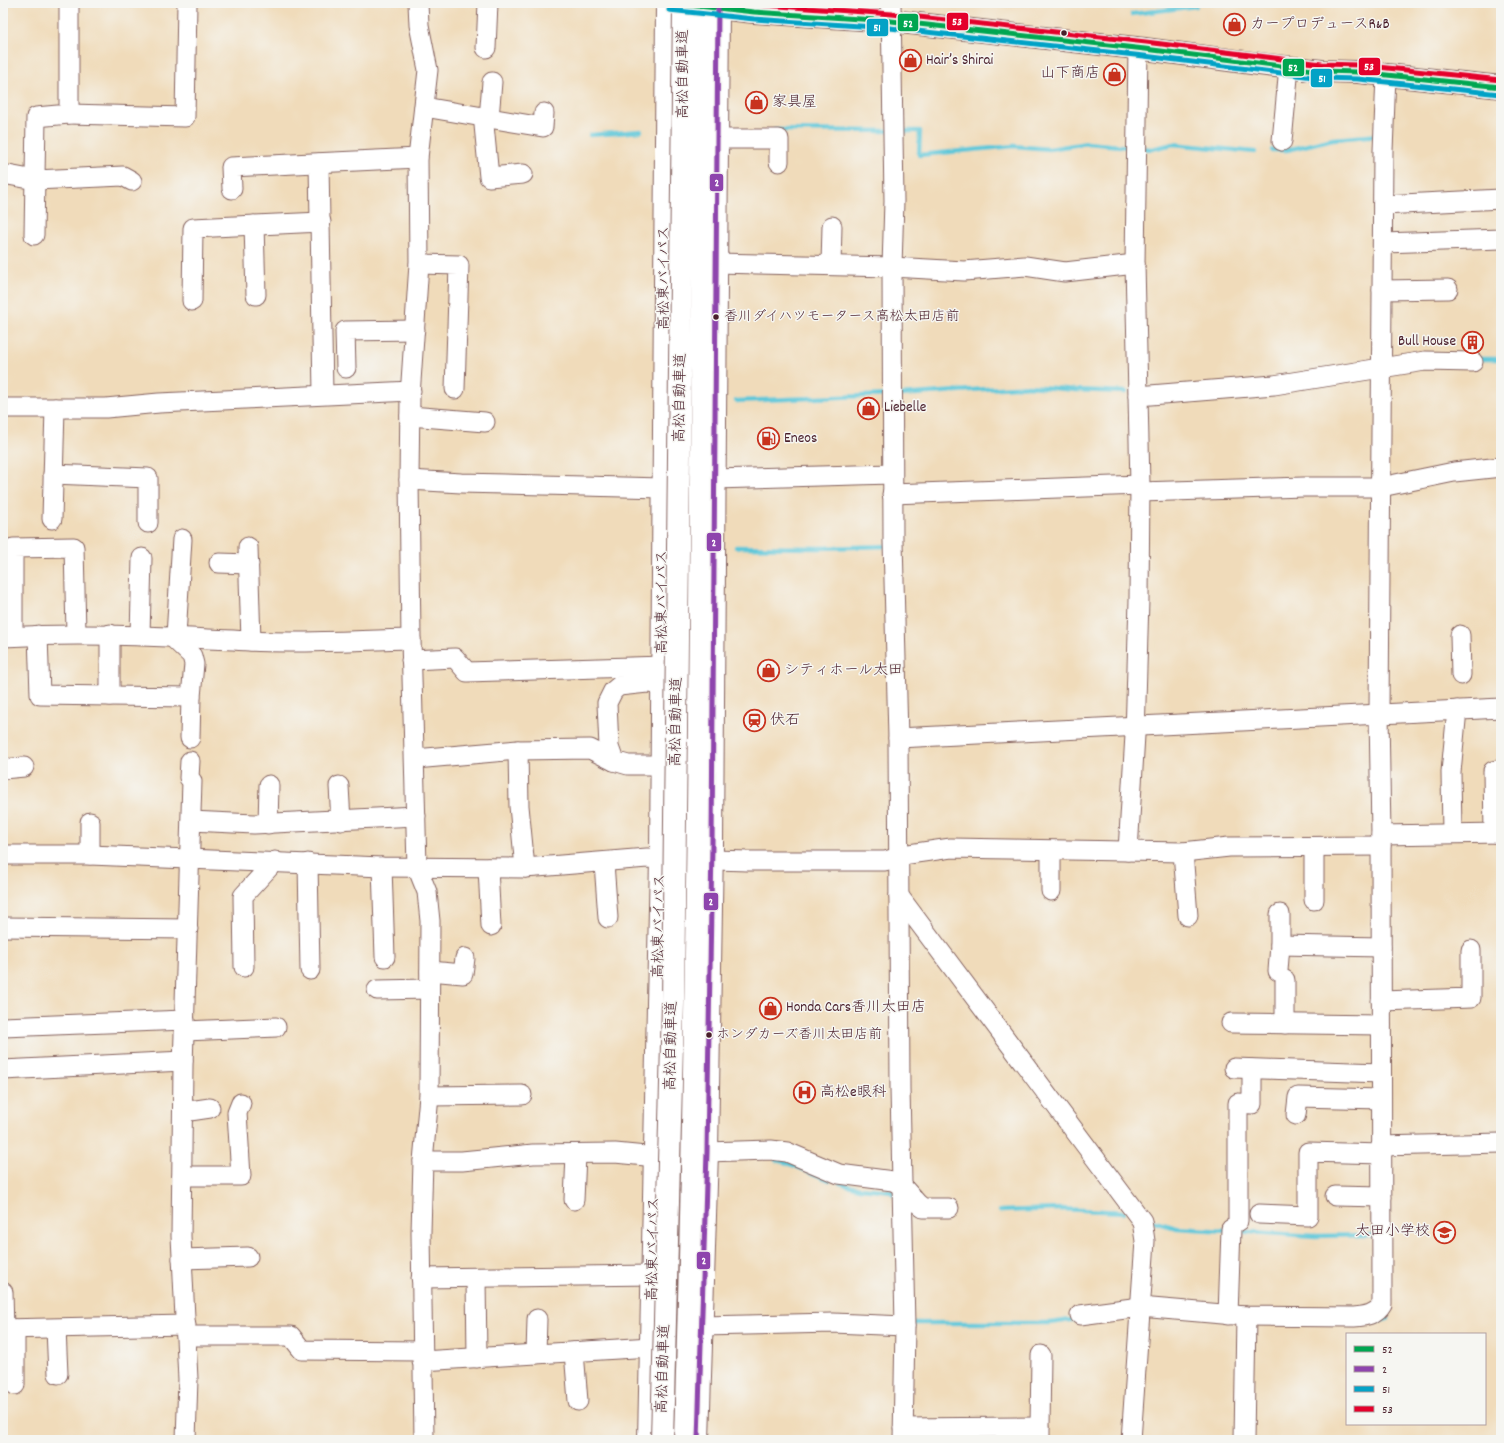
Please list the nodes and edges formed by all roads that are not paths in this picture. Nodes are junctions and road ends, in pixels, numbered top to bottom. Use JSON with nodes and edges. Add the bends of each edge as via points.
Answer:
{"nodes":[{"id":1,"x":69,"y":3,"type":"edge"},
{"id":2,"x":187,"y":3,"type":"edge"},
{"id":3,"x":418,"y":3,"type":"edge"},
{"id":4,"x":488,"y":3,"type":"edge"},
{"id":5,"x":667,"y":3,"type":"edge"},
{"id":6,"x":670,"y":3,"type":"edge"},
{"id":7,"x":684,"y":3,"type":"edge"},
{"id":8,"x":713,"y":5,"type":"edge"},
{"id":9,"x":891,"y":12,"type":"edge"},
{"id":10,"x":486,"y":48,"type":"dead end"},
{"id":11,"x":1138,"y":48,"type":"junction"},
{"id":12,"x":1288,"y":67,"type":"junction"},
{"id":13,"x":1386,"y":75,"type":"junction"},
{"id":14,"x":492,"y":82,"type":"dead end"},
{"id":15,"x":1501,"y":87,"type":"edge"},
{"id":16,"x":424,"y":107,"type":"junction"},
{"id":17,"x":544,"y":113,"type":"dead end"},
{"id":18,"x":69,"y":114,"type":"junction"},
{"id":19,"x":489,"y":118,"type":"junction"},
{"id":20,"x":716,"y":139,"type":"junction"},
{"id":21,"x":1282,"y":141,"type":"dead end"},
{"id":22,"x":418,"y":158,"type":"junction"},
{"id":23,"x":779,"y":162,"type":"dead end"},
{"id":24,"x":320,"y":163,"type":"junction"},
{"id":25,"x":3,"y":174,"type":"edge"},
{"id":26,"x":522,"y":174,"type":"dead end"},
{"id":27,"x":35,"y":180,"type":"junction"},
{"id":28,"x":132,"y":181,"type":"dead end"},
{"id":29,"x":232,"y":189,"type":"dead end"},
{"id":30,"x":1501,"y":200,"type":"edge"},
{"id":31,"x":1383,"y":205,"type":"junction"},
{"id":32,"x":321,"y":222,"type":"junction"},
{"id":33,"x":254,"y":225,"type":"junction"},
{"id":34,"x":832,"y":226,"type":"dead end"},
{"id":35,"x":34,"y":235,"type":"dead end"},
{"id":36,"x":1501,"y":239,"type":"edge"},
{"id":37,"x":1383,"y":244,"type":"junction"},
{"id":38,"x":716,"y":263,"type":"junction"},
{"id":39,"x":419,"y":264,"type":"junction"},
{"id":40,"x":1135,"y":264,"type":"junction"},
{"id":41,"x":831,"y":265,"type":"junction"},
{"id":42,"x":892,"y":267,"type":"junction"},
{"id":43,"x":1448,"y":288,"type":"dead end"},
{"id":44,"x":1382,"y":290,"type":"junction"},
{"id":45,"x":256,"y":295,"type":"dead end"},
{"id":46,"x":192,"y":301,"type":"dead end"},
{"id":47,"x":415,"y":330,"type":"junction"},
{"id":48,"x":1473,"y":362,"type":"dead end"},
{"id":49,"x":346,"y":368,"type":"dead end"},
{"id":50,"x":1381,"y":369,"type":"junction"},
{"id":51,"x":455,"y":389,"type":"dead end"},
{"id":52,"x":411,"y":391,"type":"junction"},
{"id":53,"x":323,"y":394,"type":"junction"},
{"id":54,"x":1138,"y":396,"type":"junction"},
{"id":55,"x":3,"y":408,"type":"edge"},
{"id":56,"x":56,"y":408,"type":"junction"},
{"id":57,"x":410,"y":416,"type":"junction"},
{"id":58,"x":485,"y":422,"type":"dead end"},
{"id":59,"x":1501,"y":467,"type":"edge"},
{"id":60,"x":53,"y":474,"type":"junction"},
{"id":61,"x":892,"y":474,"type":"junction"},
{"id":62,"x":714,"y":479,"type":"junction"},
{"id":63,"x":409,"y":480,"type":"junction"},
{"id":64,"x":1381,"y":487,"type":"junction"},
{"id":65,"x":663,"y":488,"type":"junction"},
{"id":66,"x":1140,"y":489,"type":"junction"},
{"id":67,"x":892,"y":494,"type":"junction"},
{"id":68,"x":52,"y":519,"type":"dead end"},
{"id":69,"x":148,"y":523,"type":"dead end"},
{"id":70,"x":182,"y":539,"type":"dead end"},
{"id":71,"x":142,"y":558,"type":"dead end"},
{"id":72,"x":219,"y":563,"type":"dead end"},
{"id":73,"x":76,"y":633,"type":"junction"},
{"id":74,"x":110,"y":634,"type":"junction"},
{"id":75,"x":38,"y":635,"type":"junction"},
{"id":76,"x":140,"y":635,"type":"junction"},
{"id":77,"x":1460,"y":635,"type":"dead end"},
{"id":78,"x":8,"y":636,"type":"edge"},
{"id":79,"x":174,"y":636,"type":"junction"},
{"id":80,"x":410,"y":639,"type":"junction"},
{"id":81,"x":251,"y":641,"type":"junction"},
{"id":82,"x":411,"y":660,"type":"junction"},
{"id":83,"x":663,"y":675,"type":"junction"},
{"id":84,"x":1461,"y":675,"type":"dead end"},
{"id":85,"x":110,"y":696,"type":"junction"},
{"id":86,"x":191,"y":697,"type":"junction"},
{"id":87,"x":1501,"y":708,"type":"edge"},
{"id":88,"x":1457,"y":710,"type":"junction"},
{"id":89,"x":1379,"y":713,"type":"junction"},
{"id":90,"x":1135,"y":726,"type":"junction"},
{"id":91,"x":190,"y":738,"type":"dead end"},
{"id":92,"x":898,"y":738,"type":"junction"},
{"id":93,"x":518,"y":750,"type":"junction"},
{"id":94,"x":415,"y":759,"type":"junction"},
{"id":95,"x":190,"y":761,"type":"dead end"},
{"id":96,"x":614,"y":761,"type":"junction"},
{"id":97,"x":662,"y":765,"type":"junction"},
{"id":98,"x":24,"y":767,"type":"dead end"},
{"id":99,"x":3,"y":769,"type":"edge"},
{"id":100,"x":1501,"y":769,"type":"edge"},
{"id":101,"x":269,"y":785,"type":"dead end"},
{"id":102,"x":339,"y":786,"type":"dead end"},
{"id":103,"x":416,"y":816,"type":"junction"},
{"id":104,"x":191,"y":821,"type":"junction"},
{"id":105,"x":341,"y":821,"type":"junction"},
{"id":106,"x":90,"y":822,"type":"dead end"},
{"id":107,"x":268,"y":824,"type":"junction"},
{"id":108,"x":1452,"y":833,"type":"junction"},
{"id":109,"x":1498,"y":833,"type":"edge"},
{"id":110,"x":1381,"y":841,"type":"junction"},
{"id":111,"x":1314,"y":847,"type":"junction"},
{"id":112,"x":1051,"y":850,"type":"junction"},
{"id":113,"x":1128,"y":851,"type":"junction"},
{"id":114,"x":1183,"y":852,"type":"junction"},
{"id":115,"x":3,"y":855,"type":"edge"},
{"id":116,"x":90,"y":855,"type":"junction"},
{"id":117,"x":189,"y":858,"type":"junction"},
{"id":118,"x":898,"y":858,"type":"junction"},
{"id":119,"x":661,"y":859,"type":"junction"},
{"id":120,"x":712,"y":860,"type":"junction"},
{"id":121,"x":275,"y":861,"type":"junction"},
{"id":122,"x":308,"y":863,"type":"junction"},
{"id":123,"x":604,"y":863,"type":"junction"},
{"id":124,"x":382,"y":867,"type":"junction"},
{"id":125,"x":417,"y":867,"type":"junction"},
{"id":126,"x":488,"y":868,"type":"junction"},
{"id":127,"x":525,"y":868,"type":"junction"},
{"id":128,"x":1051,"y":891,"type":"dead end"},
{"id":129,"x":899,"y":896,"type":"junction"},
{"id":130,"x":1314,"y":900,"type":"dead end"},
{"id":131,"x":1280,"y":914,"type":"dead end"},
{"id":132,"x":1188,"y":916,"type":"dead end"},
{"id":133,"x":608,"y":918,"type":"dead end"},
{"id":134,"x":491,"y":926,"type":"dead end"},
{"id":135,"x":3,"y":927,"type":"edge"},
{"id":136,"x":188,"y":929,"type":"junction"},
{"id":137,"x":1280,"y":945,"type":"junction"},
{"id":138,"x":1381,"y":946,"type":"junction"},
{"id":139,"x":380,"y":950,"type":"dead end"},
{"id":140,"x":1471,"y":950,"type":"dead end"},
{"id":141,"x":465,"y":958,"type":"dead end"},
{"id":142,"x":244,"y":967,"type":"dead end"},
{"id":143,"x":310,"y":970,"type":"dead end"},
{"id":144,"x":430,"y":980,"type":"junction"},
{"id":145,"x":377,"y":990,"type":"dead end"},
{"id":146,"x":1381,"y":1001,"type":"junction"},
{"id":147,"x":1231,"y":1023,"type":"dead end"},
{"id":148,"x":1285,"y":1024,"type":"junction"},
{"id":149,"x":185,"y":1025,"type":"junction"},
{"id":150,"x":1381,"y":1025,"type":"junction"},
{"id":151,"x":3,"y":1027,"type":"edge"},
{"id":152,"x":276,"y":1027,"type":"dead end"},
{"id":153,"x":183,"y":1061,"type":"junction"},
{"id":154,"x":3,"y":1070,"type":"edge"},
{"id":155,"x":1381,"y":1073,"type":"junction"},
{"id":156,"x":522,"y":1095,"type":"dead end"},
{"id":157,"x":429,"y":1096,"type":"junction"},
{"id":158,"x":1380,"y":1099,"type":"junction"},
{"id":159,"x":242,"y":1103,"type":"dead end"},
{"id":160,"x":210,"y":1108,"type":"dead end"},
{"id":161,"x":182,"y":1112,"type":"junction"},
{"id":162,"x":1296,"y":1115,"type":"dead end"},
{"id":163,"x":1501,"y":1143,"type":"edge"},
{"id":164,"x":1381,"y":1150,"type":"junction"},
{"id":165,"x":707,"y":1152,"type":"junction"},
{"id":166,"x":576,"y":1155,"type":"junction"},
{"id":167,"x":656,"y":1157,"type":"junction"},
{"id":168,"x":423,"y":1161,"type":"junction"},
{"id":169,"x":182,"y":1176,"type":"junction"},
{"id":170,"x":902,"y":1186,"type":"junction"},
{"id":171,"x":1335,"y":1196,"type":"dead end"},
{"id":172,"x":1382,"y":1196,"type":"junction"},
{"id":173,"x":574,"y":1200,"type":"dead end"},
{"id":174,"x":949,"y":1208,"type":"dead end"},
{"id":175,"x":1259,"y":1214,"type":"dead end"},
{"id":176,"x":248,"y":1256,"type":"dead end"},
{"id":177,"x":182,"y":1259,"type":"junction"},
{"id":178,"x":653,"y":1275,"type":"junction"},
{"id":179,"x":421,"y":1278,"type":"junction"},
{"id":180,"x":476,"y":1278,"type":"junction"},
{"id":181,"x":3,"y":1292,"type":"edge"},
{"id":182,"x":1140,"y":1308,"type":"junction"},
{"id":183,"x":1080,"y":1315,"type":"dead end"},
{"id":184,"x":1237,"y":1315,"type":"junction"},
{"id":185,"x":537,"y":1319,"type":"dead end"},
{"id":186,"x":702,"y":1326,"type":"junction"},
{"id":187,"x":905,"y":1326,"type":"junction"},
{"id":188,"x":7,"y":1329,"type":"edge"},
{"id":189,"x":56,"y":1329,"type":"junction"},
{"id":190,"x":186,"y":1330,"type":"junction"},
{"id":191,"x":652,"y":1347,"type":"junction"},
{"id":192,"x":574,"y":1352,"type":"junction"},
{"id":193,"x":536,"y":1354,"type":"junction"},
{"id":194,"x":1041,"y":1355,"type":"dead end"},
{"id":195,"x":422,"y":1356,"type":"junction"},
{"id":196,"x":477,"y":1358,"type":"junction"},
{"id":197,"x":58,"y":1374,"type":"dead end"},
{"id":198,"x":15,"y":1385,"type":"dead end"},
{"id":199,"x":578,"y":1401,"type":"dead end"},
{"id":200,"x":903,"y":1434,"type":"edge"},
{"id":201,"x":1040,"y":1434,"type":"edge"},
{"id":202,"x":186,"y":1440,"type":"edge"},
{"id":203,"x":424,"y":1440,"type":"edge"},
{"id":204,"x":649,"y":1440,"type":"edge"},
{"id":205,"x":662,"y":1440,"type":"edge"},
{"id":206,"x":685,"y":1440,"type":"edge"},
{"id":207,"x":698,"y":1440,"type":"edge"},
{"id":208,"x":1130,"y":1440,"type":"edge"},
{"id":209,"x":1244,"y":1440,"type":"edge"}],
"edges":[{"from":1,"to":18,"type":"street"},
{"from":2,"to":18,"type":"street","via":[[185,117]]},
{"from":3,"to":16,"type":"street","via":[[419,25],[428,70]]},
{"from":4,"to":10,"type":"street"},
{"from":5,"to":65,"type":"main road","name":"高松東バイパス"},
{"from":6,"to":8,"type":"main road"},
{"from":7,"to":205,"type":"main road","name":"高松自動車道","bridge":true,"via":[[673,1010]]},
{"from":8,"to":9,"type":"main road"},
{"from":8,"to":20,"type":"main road"},
{"from":8,"to":206,"type":"main road","name":"高松自動車道","bridge":true,"via":[[703,376],[695,1003]]},
{"from":9,"to":11,"type":"main road"},
{"from":9,"to":42,"type":"street","via":[[894,201]]},
{"from":11,"to":12,"type":"main road"},
{"from":11,"to":40,"type":"street"},
{"from":12,"to":13,"type":"main road"},
{"from":12,"to":21,"type":"street"},
{"from":13,"to":15,"type":"main road"},
{"from":13,"to":31,"type":"street"},
{"from":14,"to":19,"type":"street"},
{"from":16,"to":19,"type":"street"},
{"from":16,"to":22,"type":"street"},
{"from":17,"to":19,"type":"street","via":[[543,126]]},
{"from":18,"to":27,"type":"street","via":[[36,117]]},
{"from":19,"to":26,"type":"street","via":[[484,125],[489,177]]},
{"from":20,"to":23,"type":"street","via":[[779,139]]},
{"from":20,"to":38,"type":"main road"},
{"from":22,"to":24,"type":"street"},
{"from":22,"to":39,"type":"street"},
{"from":24,"to":29,"type":"street","via":[[230,167]]},
{"from":24,"to":32,"type":"street"},
{"from":25,"to":27,"type":"street"},
{"from":27,"to":28,"type":"street","via":[[123,176]]},
{"from":27,"to":35,"type":"street"},
{"from":30,"to":31,"type":"street"},
{"from":31,"to":37,"type":"street"},
{"from":32,"to":33,"type":"street"},
{"from":32,"to":53,"type":"street"},
{"from":33,"to":45,"type":"street"},
{"from":33,"to":46,"type":"street","via":[[192,228]]},
{"from":34,"to":41,"type":"street"},
{"from":36,"to":37,"type":"street"},
{"from":37,"to":44,"type":"street"},
{"from":38,"to":41,"type":"street"},
{"from":38,"to":62,"type":"main road"},
{"from":39,"to":47,"type":"street"},
{"from":39,"to":51,"type":"street","via":[[459,264]]},
{"from":40,"to":42,"type":"street","via":[[1064,272],[1025,266],[976,271]]},
{"from":40,"to":54,"type":"street"},
{"from":41,"to":42,"type":"street"},
{"from":42,"to":61,"type":"street"},
{"from":43,"to":44,"type":"street"},
{"from":44,"to":50,"type":"street"},
{"from":47,"to":49,"type":"street","via":[[345,331]]},
{"from":47,"to":52,"type":"street"},
{"from":48,"to":50,"type":"street","via":[[1424,361]]},
{"from":50,"to":54,"type":"street","via":[[1274,385]]},
{"from":50,"to":64,"type":"street"},
{"from":52,"to":53,"type":"street"},
{"from":52,"to":57,"type":"street"},
{"from":53,"to":56,"type":"street","via":[[159,402],[106,408]]},
{"from":54,"to":66,"type":"street"},
{"from":55,"to":56,"type":"street"},
{"from":56,"to":60,"type":"street"},
{"from":57,"to":58,"type":"street"},
{"from":57,"to":63,"type":"street"},
{"from":59,"to":64,"type":"street","via":[[1454,472]]},
{"from":60,"to":68,"type":"street"},
{"from":60,"to":69,"type":"street","via":[[148,478]]},
{"from":61,"to":62,"type":"street"},
{"from":61,"to":67,"type":"street"},
{"from":62,"to":120,"type":"main road"},
{"from":63,"to":65,"type":"street"},
{"from":63,"to":80,"type":"street"},
{"from":64,"to":66,"type":"street"},
{"from":64,"to":89,"type":"street"},
{"from":65,"to":83,"type":"main road","name":"高松東バイパス"},
{"from":66,"to":67,"type":"street"},
{"from":66,"to":90,"type":"street"},
{"from":67,"to":92,"type":"street"},
{"from":70,"to":79,"type":"street"},
{"from":71,"to":76,"type":"street"},
{"from":72,"to":81,"type":"street","via":[[248,556]]},
{"from":73,"to":74,"type":"street"},
{"from":73,"to":75,"type":"street"},
{"from":73,"to":78,"type":"street","via":[[74,547],[13,548]]},
{"from":74,"to":76,"type":"street"},
{"from":74,"to":85,"type":"street"},
{"from":75,"to":78,"type":"street"},
{"from":75,"to":85,"type":"street","via":[[40,695]]},
{"from":76,"to":79,"type":"street"},
{"from":77,"to":84,"type":"street"},
{"from":79,"to":81,"type":"street"},
{"from":79,"to":86,"type":"street","via":[[192,656],[194,664]]},
{"from":80,"to":81,"type":"street"},
{"from":80,"to":82,"type":"street"},
{"from":82,"to":83,"type":"street","via":[[455,658],[467,672]]},
{"from":82,"to":94,"type":"street"},
{"from":83,"to":96,"type":"street","via":[[647,683],[619,686],[610,696],[607,703],[609,747]]},
{"from":83,"to":97,"type":"main road","name":"高松東バイパス"},
{"from":85,"to":86,"type":"street"},
{"from":86,"to":91,"type":"street"},
{"from":87,"to":88,"type":"street"},
{"from":88,"to":89,"type":"street"},
{"from":88,"to":108,"type":"street","via":[[1451,772]]},
{"from":89,"to":90,"type":"street"},
{"from":89,"to":110,"type":"street"},
{"from":90,"to":92,"type":"street"},
{"from":90,"to":113,"type":"street"},
{"from":92,"to":118,"type":"street"},
{"from":93,"to":94,"type":"street"},
{"from":93,"to":96,"type":"street","via":[[590,749]]},
{"from":93,"to":127,"type":"street","via":[[519,806]]},
{"from":94,"to":103,"type":"street"},
{"from":95,"to":104,"type":"street"},
{"from":96,"to":97,"type":"street","via":[[628,765]]},
{"from":97,"to":119,"type":"main road","name":"高松東バイパス"},
{"from":98,"to":99,"type":"street"},
{"from":100,"to":109,"type":"street","via":[[1493,771]]},
{"from":101,"to":107,"type":"street"},
{"from":102,"to":105,"type":"street"},
{"from":103,"to":105,"type":"street"},
{"from":103,"to":125,"type":"street"},
{"from":104,"to":107,"type":"street"},
{"from":104,"to":117,"type":"street"},
{"from":105,"to":107,"type":"street"},
{"from":106,"to":116,"type":"street"},
{"from":108,"to":109,"type":"street"},
{"from":108,"to":110,"type":"street"},
{"from":110,"to":111,"type":"street"},
{"from":110,"to":138,"type":"street"},
{"from":111,"to":114,"type":"street","via":[[1229,847]]},
{"from":111,"to":130,"type":"street"},
{"from":112,"to":113,"type":"street"},
{"from":112,"to":118,"type":"street","via":[[951,848]]},
{"from":112,"to":128,"type":"street"},
{"from":113,"to":114,"type":"street"},
{"from":114,"to":132,"type":"street"},
{"from":115,"to":116,"type":"street"},
{"from":116,"to":117,"type":"street"},
{"from":117,"to":121,"type":"street"},
{"from":117,"to":136,"type":"street"},
{"from":118,"to":120,"type":"street","via":[[885,861]]},
{"from":118,"to":129,"type":"street"},
{"from":119,"to":120,"type":"street"},
{"from":119,"to":123,"type":"street"},
{"from":119,"to":167,"type":"main road","name":"高松東バイパス"},
{"from":120,"to":165,"type":"main road"},
{"from":121,"to":122,"type":"street"},
{"from":121,"to":142,"type":"street","via":[[242,896]]},
{"from":122,"to":124,"type":"street"},
{"from":122,"to":143,"type":"street"},
{"from":123,"to":127,"type":"street"},
{"from":123,"to":133,"type":"street"},
{"from":124,"to":125,"type":"street"},
{"from":124,"to":139,"type":"street"},
{"from":125,"to":126,"type":"street"},
{"from":125,"to":144,"type":"street","via":[[426,892],[430,921]]},
{"from":126,"to":127,"type":"street"},
{"from":126,"to":134,"type":"street"},
{"from":129,"to":170,"type":"street"},
{"from":129,"to":182,"type":"street","via":[[1142,1221],[1144,1241]]},
{"from":131,"to":137,"type":"street"},
{"from":135,"to":136,"type":"street"},
{"from":136,"to":149,"type":"street"},
{"from":137,"to":138,"type":"street"},
{"from":137,"to":148,"type":"street"},
{"from":138,"to":146,"type":"street"},
{"from":140,"to":146,"type":"street","via":[[1471,998]]},
{"from":141,"to":144,"type":"street","via":[[463,974]]},
{"from":144,"to":145,"type":"street"},
{"from":144,"to":157,"type":"street"},
{"from":146,"to":150,"type":"street"},
{"from":147,"to":148,"type":"street"},
{"from":148,"to":150,"type":"street"},
{"from":149,"to":151,"type":"street"},
{"from":149,"to":152,"type":"street"},
{"from":149,"to":153,"type":"street"},
{"from":150,"to":155,"type":"street"},
{"from":153,"to":154,"type":"street"},
{"from":153,"to":161,"type":"street"},
{"from":155,"to":158,"type":"street"},
{"from":155,"to":184,"type":"street","via":[[1243,1068],[1252,1104],[1238,1103],[1234,1225]]},
{"from":156,"to":157,"type":"street"},
{"from":157,"to":168,"type":"street"},
{"from":158,"to":162,"type":"street","via":[[1298,1097]]},
{"from":158,"to":164,"type":"street"},
{"from":159,"to":169,"type":"street","via":[[238,1113],[242,1176]]},
{"from":160,"to":161,"type":"street"},
{"from":161,"to":169,"type":"street"},
{"from":163,"to":164,"type":"street"},
{"from":164,"to":172,"type":"street"},
{"from":164,"to":175,"type":"street","via":[[1308,1152],[1308,1216]]},
{"from":165,"to":170,"type":"street","via":[[787,1152],[839,1174],[893,1181]]},
{"from":165,"to":186,"type":"main road"},
{"from":166,"to":167,"type":"street","via":[[615,1153]]},
{"from":166,"to":168,"type":"street","via":[[533,1154],[462,1161]]},
{"from":166,"to":173,"type":"street"},
{"from":167,"to":178,"type":"main road","name":"高松東バイパス"},
{"from":168,"to":179,"type":"street"},
{"from":169,"to":177,"type":"street"},
{"from":170,"to":174,"type":"street","via":[[923,1208]]},
{"from":170,"to":187,"type":"street"},
{"from":171,"to":172,"type":"street"},
{"from":172,"to":184,"type":"street","via":[[1383,1298],[1379,1309],[1371,1315],[1354,1317]]},
{"from":176,"to":177,"type":"street"},
{"from":177,"to":190,"type":"street"},
{"from":178,"to":180,"type":"street"},
{"from":178,"to":191,"type":"main road","name":"高松東バイパス"},
{"from":179,"to":180,"type":"street"},
{"from":179,"to":195,"type":"street"},
{"from":180,"to":196,"type":"street"},
{"from":181,"to":188,"type":"street"},
{"from":182,"to":183,"type":"street"},
{"from":182,"to":184,"type":"street"},
{"from":182,"to":208,"type":"street"},
{"from":184,"to":209,"type":"street"},
{"from":185,"to":193,"type":"street"},
{"from":186,"to":187,"type":"street","via":[[833,1323]]},
{"from":186,"to":207,"type":"main road"},
{"from":187,"to":200,"type":"street"},
{"from":188,"to":189,"type":"street"},
{"from":188,"to":198,"type":"street"},
{"from":189,"to":190,"type":"street"},
{"from":189,"to":197,"type":"street"},
{"from":190,"to":195,"type":"street","via":[[291,1336],[302,1350]]},
{"from":190,"to":202,"type":"street"},
{"from":191,"to":192,"type":"street"},
{"from":191,"to":204,"type":"main road","name":"高松東バイパス"},
{"from":192,"to":193,"type":"street"},
{"from":192,"to":199,"type":"street"},
{"from":193,"to":196,"type":"street"},
{"from":194,"to":201,"type":"street"},
{"from":195,"to":196,"type":"street"},
{"from":195,"to":203,"type":"street"},
{"from":200,"to":201,"type":"street"}]}
